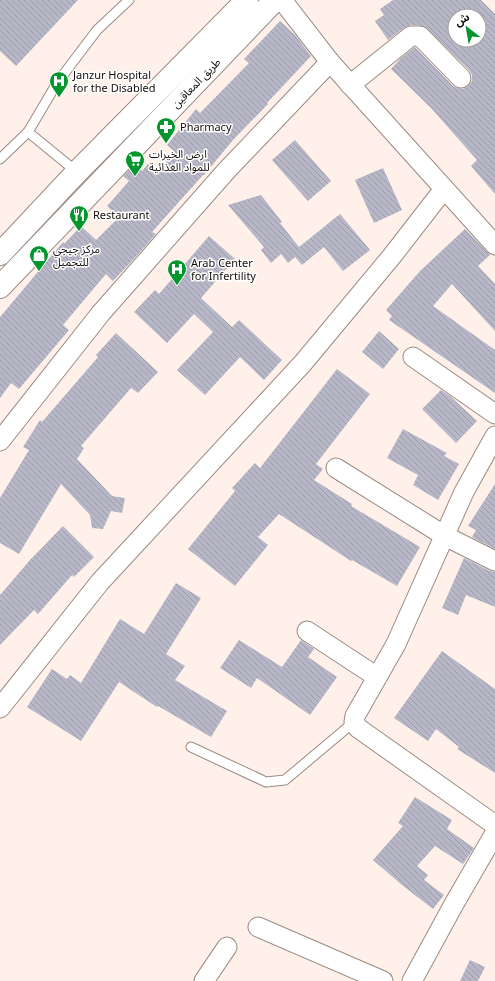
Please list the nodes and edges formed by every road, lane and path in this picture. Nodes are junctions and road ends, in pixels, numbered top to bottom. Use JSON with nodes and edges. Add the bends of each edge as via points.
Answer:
{"nodes":[{"id":1,"x":129,"y":0,"type":"edge"},
{"id":2,"x":247,"y":0,"type":"edge"},
{"id":3,"x":275,"y":0,"type":"edge"},
{"id":4,"x":282,"y":0,"type":"edge"},
{"id":5,"x":330,"y":62,"type":"junction"},
{"id":6,"x":461,"y":78,"type":"dead end"},
{"id":7,"x":350,"y":85,"type":"junction"},
{"id":8,"x":28,"y":132,"type":"junction"},
{"id":9,"x":0,"y":159,"type":"edge"},
{"id":10,"x":77,"y":172,"type":"junction"},
{"id":11,"x":444,"y":189,"type":"junction"},
{"id":12,"x":495,"y":245,"type":"edge"},
{"id":13,"x":0,"y":254,"type":"edge"},
{"id":14,"x":0,"y":287,"type":"edge"},
{"id":15,"x":412,"y":357,"type":"dead end"},
{"id":16,"x":495,"y":414,"type":"edge"},
{"id":17,"x":495,"y":436,"type":"edge"},
{"id":18,"x":0,"y":441,"type":"edge"},
{"id":19,"x":336,"y":468,"type":"dead end"},
{"id":20,"x":445,"y":536,"type":"junction"},
{"id":21,"x":495,"y":561,"type":"edge"},
{"id":22,"x":306,"y":631,"type":"dead end"},
{"id":23,"x":377,"y":677,"type":"junction"},
{"id":24,"x":2,"y":700,"type":"edge"},
{"id":25,"x":354,"y":722,"type":"junction"},
{"id":26,"x":191,"y":747,"type":"dead end"},
{"id":27,"x":495,"y":825,"type":"edge"},
{"id":28,"x":495,"y":833,"type":"edge"},
{"id":29,"x":258,"y":927,"type":"dead end"},
{"id":30,"x":227,"y":947,"type":"dead end"},
{"id":31,"x":204,"y":981,"type":"edge"},
{"id":32,"x":382,"y":981,"type":"edge"},
{"id":33,"x":412,"y":981,"type":"edge"}],
"edges":[{"from":1,"to":8,"type":"lane","via":[[97,30],[57,83]]},
{"from":2,"to":10,"type":"street","name":"طريق المعاقين"},
{"from":3,"to":14,"type":"street","name":"طريق المعاقين"},
{"from":4,"to":5,"type":"street"},
{"from":5,"to":7,"type":"street"},
{"from":5,"to":18,"type":"street","via":[[227,170],[106,307]]},
{"from":6,"to":7,"type":"street","via":[[420,36],[411,36]]},
{"from":7,"to":11,"type":"street"},
{"from":8,"to":9,"type":"lane"},
{"from":8,"to":10,"type":"lane"},
{"from":10,"to":13,"type":"street","name":"طريق المعاقين"},
{"from":11,"to":12,"type":"street"},
{"from":11,"to":24,"type":"street","via":[[303,363],[100,582]]},
{"from":15,"to":16,"type":"street"},
{"from":17,"to":20,"type":"street","via":[[464,492]]},
{"from":19,"to":20,"type":"street"},
{"from":20,"to":21,"type":"street"},
{"from":20,"to":23,"type":"street","via":[[396,644]]},
{"from":22,"to":23,"type":"street"},
{"from":23,"to":25,"type":"street"},
{"from":25,"to":26,"type":"lane","via":[[285,780],[266,782]]},
{"from":25,"to":27,"type":"street","via":[[358,728]]},
{"from":28,"to":33,"type":"street"},
{"from":29,"to":32,"type":"street"},
{"from":30,"to":31,"type":"street"}]}
